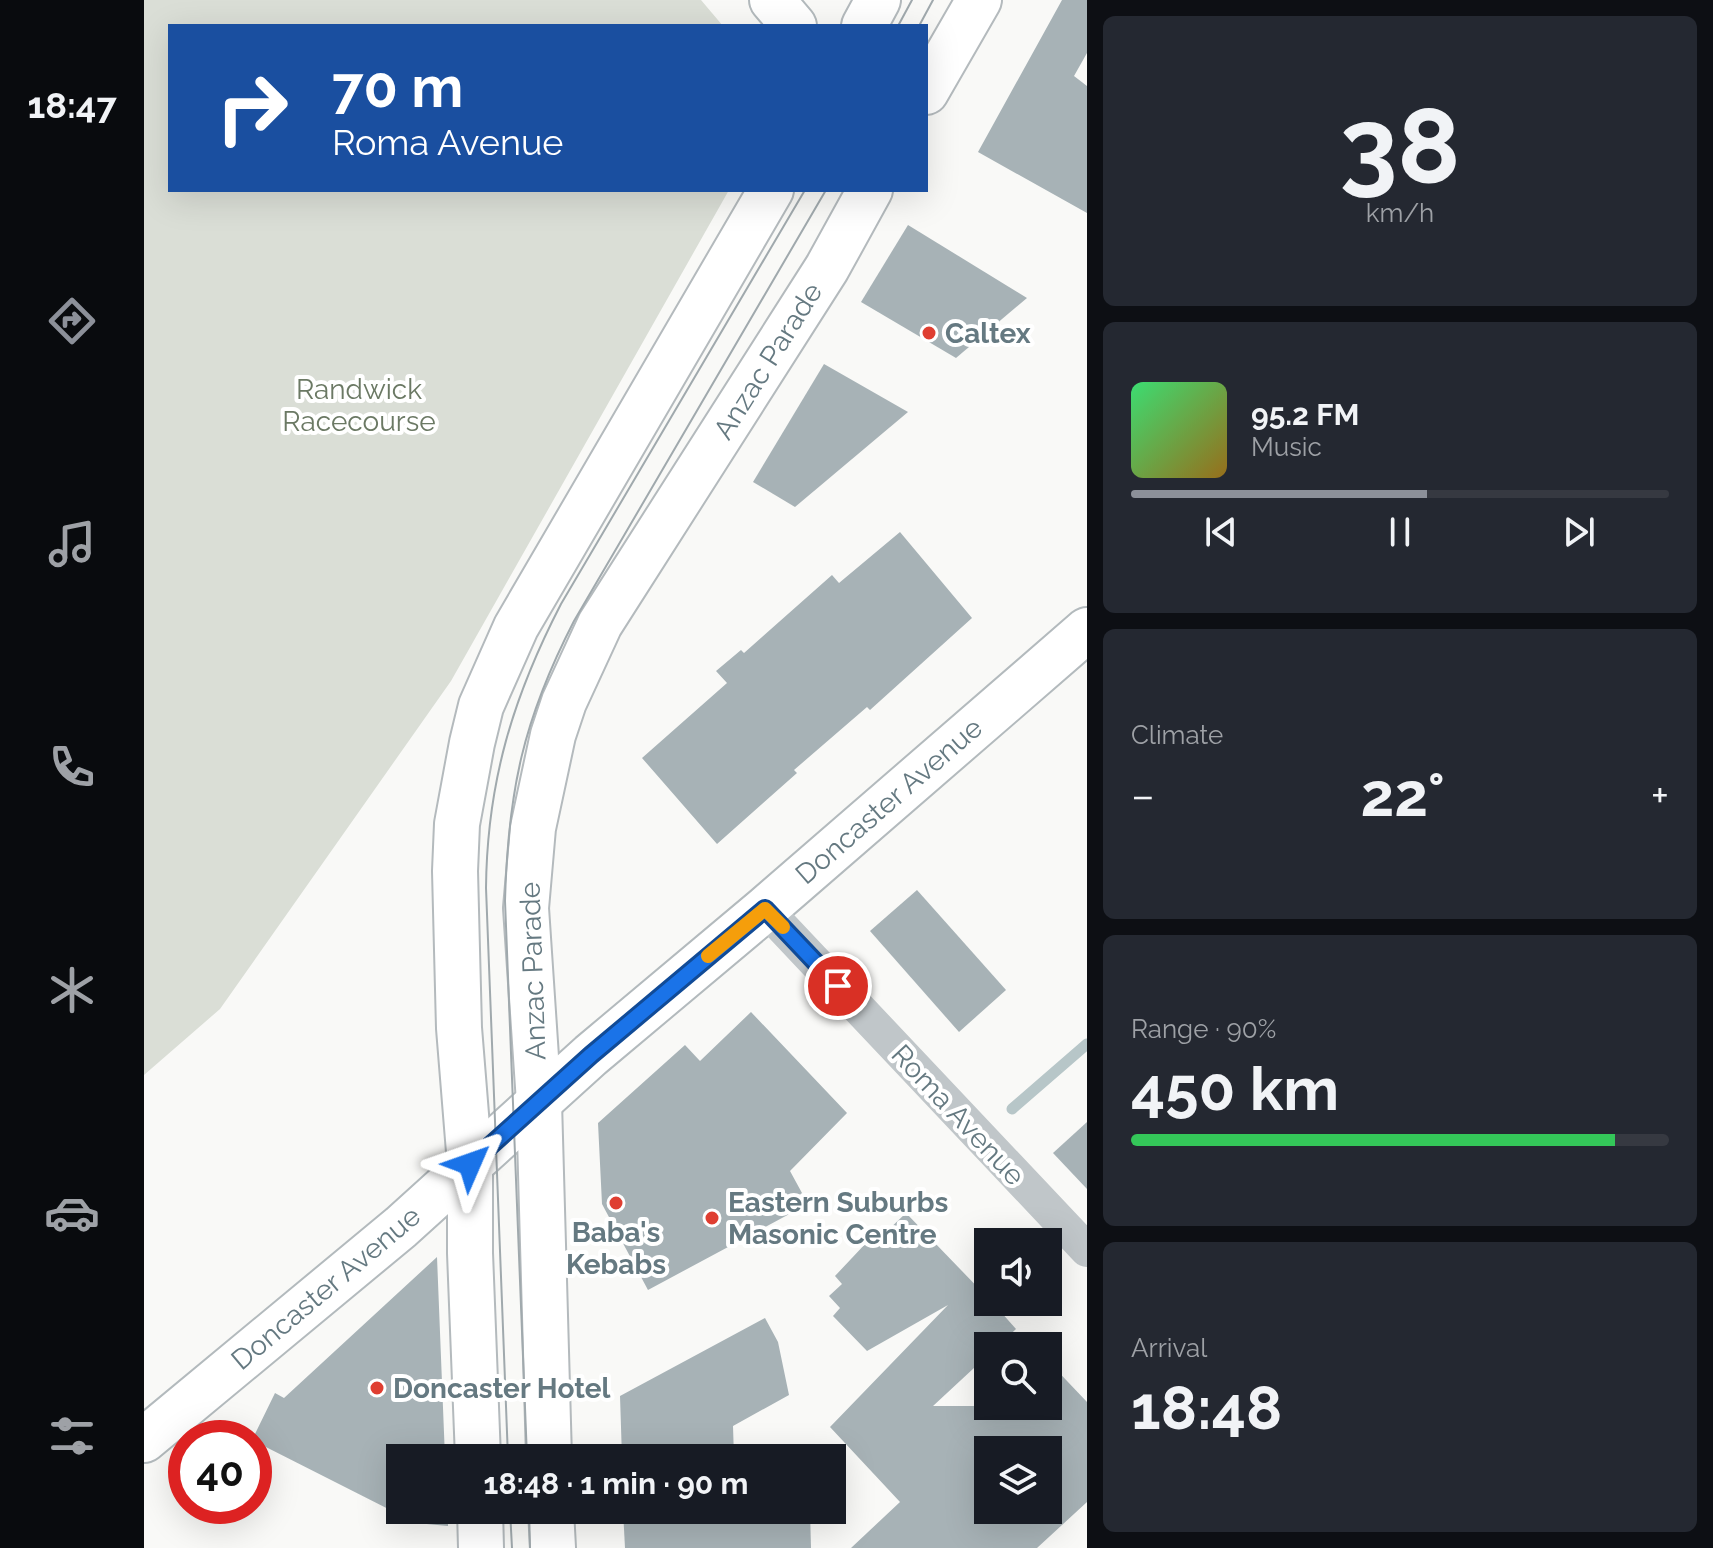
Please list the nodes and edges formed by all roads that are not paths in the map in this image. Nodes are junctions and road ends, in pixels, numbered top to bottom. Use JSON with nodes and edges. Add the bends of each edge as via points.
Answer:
{"nodes":[{"id":1,"x":772,"y":0,"type":"edge"},
{"id":2,"x":878,"y":0,"type":"edge"},
{"id":3,"x":979,"y":0,"type":"edge"},
{"id":4,"x":792,"y":24,"type":"edge"},
{"id":5,"x":865,"y":24,"type":"edge"},
{"id":6,"x":928,"y":89,"type":"edge"},
{"id":7,"x":770,"y":192,"type":"edge"},
{"id":8,"x":869,"y":192,"type":"edge"},
{"id":9,"x":1087,"y":630,"type":"edge"},
{"id":10,"x":765,"y":909,"type":"junction"},
{"id":11,"x":539,"y":1102,"type":"junction"},
{"id":12,"x":470,"y":1164,"type":"junction"},
{"id":13,"x":1087,"y":1250,"type":"edge"},
{"id":14,"x":144,"y":1440,"type":"edge"},
{"id":15,"x":477,"y":1444,"type":"edge"},
{"id":16,"x":549,"y":1444,"type":"edge"},
{"id":17,"x":480,"y":1524,"type":"edge"},
{"id":18,"x":552,"y":1524,"type":"edge"},
{"id":19,"x":481,"y":1548,"type":"edge"},
{"id":20,"x":553,"y":1548,"type":"edge"}],
"edges":[{"from":1,"to":4,"type":"main road"},
{"from":2,"to":5,"type":"main road"},
{"from":3,"to":6,"type":"main road"},
{"from":7,"to":12,"type":"main road","via":[[516,627],[481,706],[461,799],[455,871],[459,1028]]},
{"from":8,"to":11,"type":"main road","name":"Anzac Parade","via":[[827,268],[600,624],[564,702],[533,828],[526,908]]},
{"from":9,"to":10,"type":"main road","name":"Doncaster Avenue"},
{"from":10,"to":11,"type":"main road","name":"Doncaster Avenue"},
{"from":10,"to":13,"type":"street","name":"Roma Avenue"},
{"from":11,"to":12,"type":"main road","name":"Doncaster Avenue"},
{"from":11,"to":16,"type":"main road","name":"Anzac Parade"},
{"from":12,"to":14,"type":"main road","name":"Doncaster Avenue"},
{"from":12,"to":15,"type":"main road"},
{"from":17,"to":19,"type":"main road"},
{"from":18,"to":20,"type":"main road"}]}
